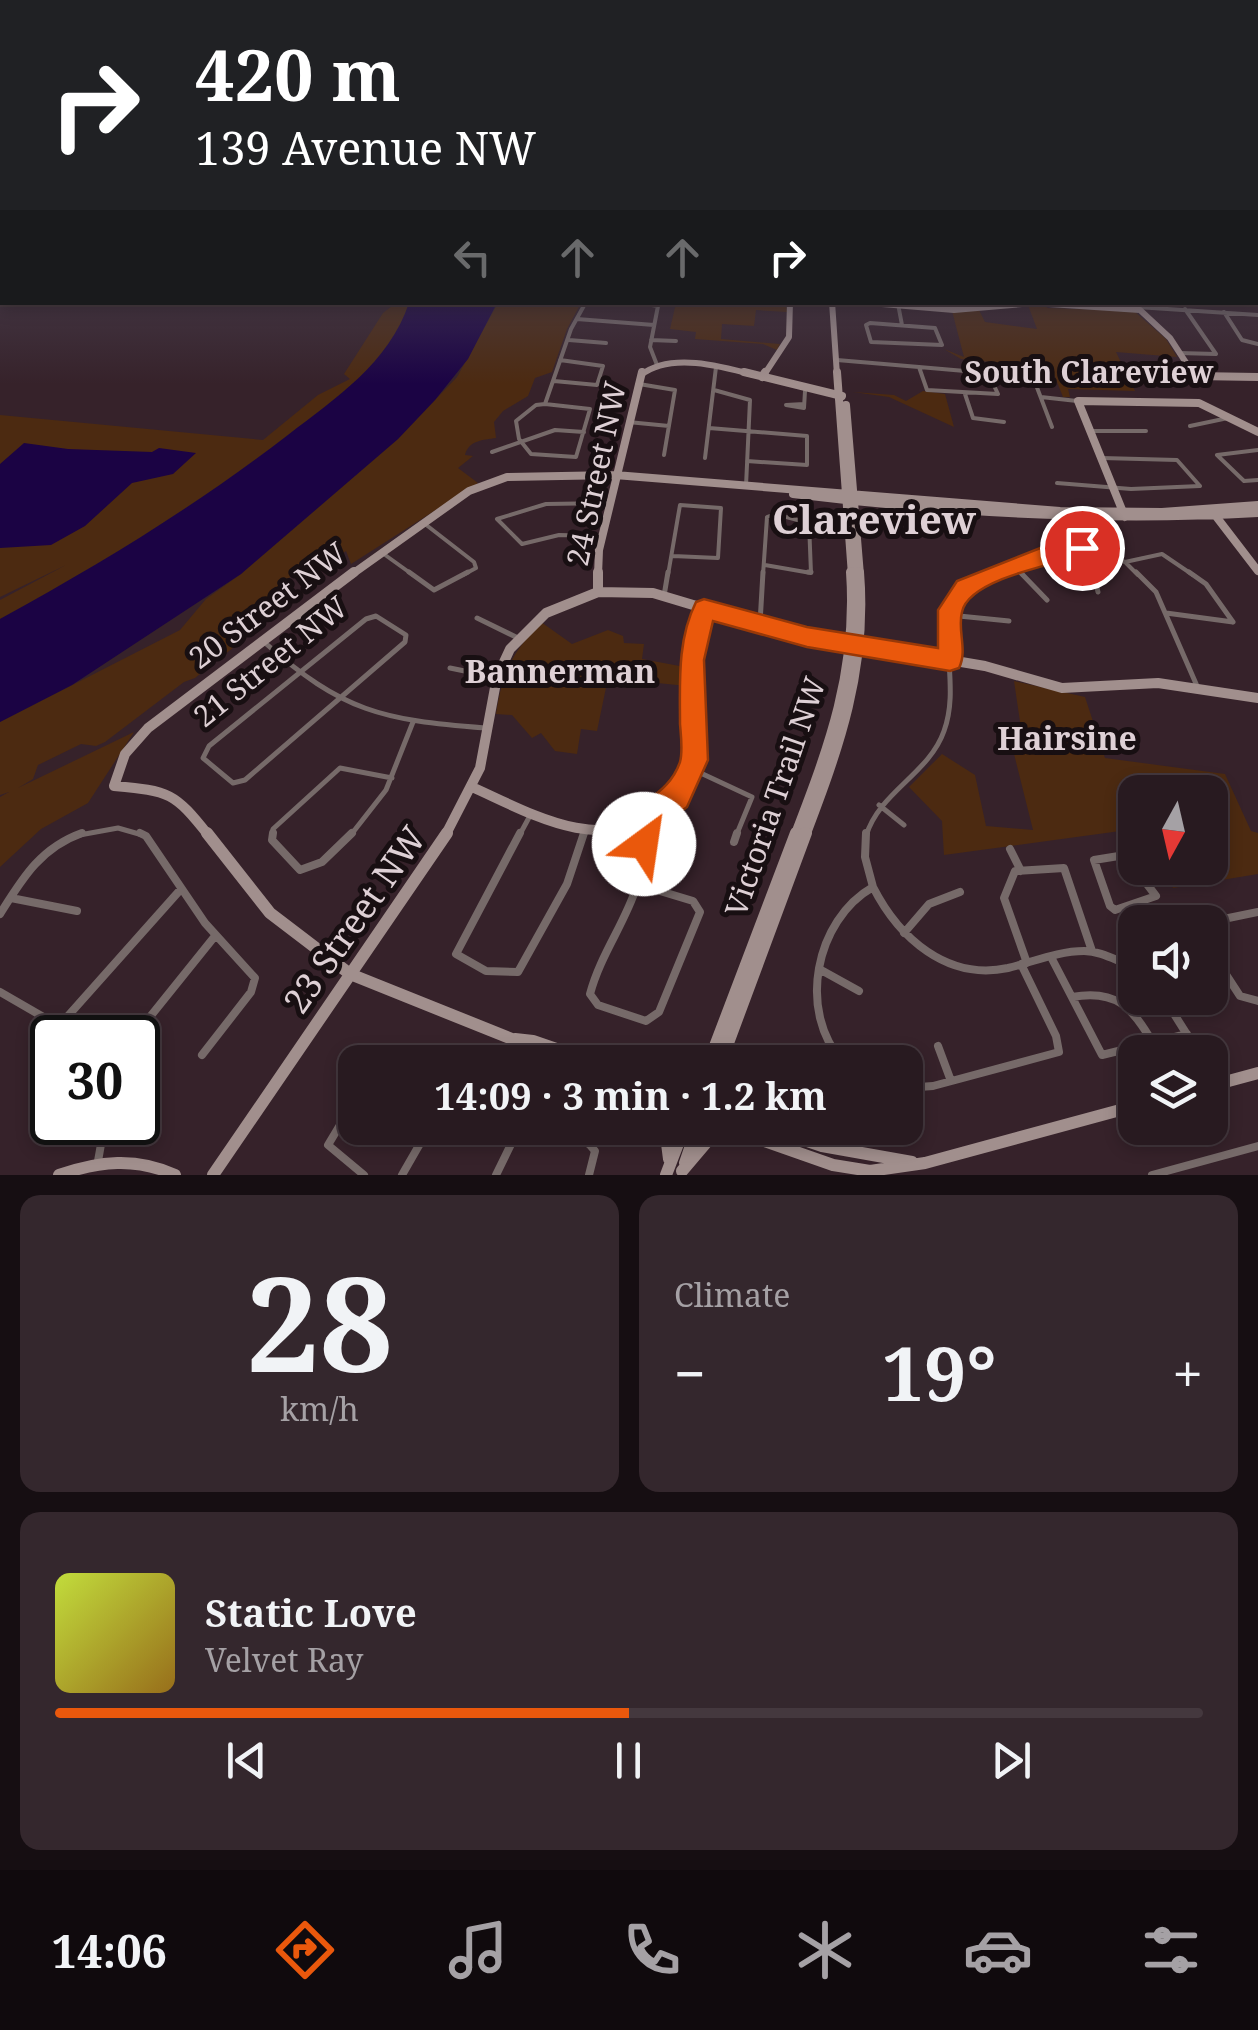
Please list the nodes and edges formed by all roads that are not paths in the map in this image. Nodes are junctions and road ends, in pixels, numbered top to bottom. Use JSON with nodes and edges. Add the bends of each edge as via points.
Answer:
{"nodes":[{"id":1,"x":584,"y":305,"type":"edge"},
{"id":2,"x":651,"y":305,"type":"edge"},
{"id":3,"x":790,"y":305,"type":"edge"},
{"id":4,"x":835,"y":305,"type":"edge"},
{"id":5,"x":898,"y":305,"type":"edge"},
{"id":6,"x":908,"y":305,"type":"edge"},
{"id":7,"x":1013,"y":305,"type":"edge"},
{"id":8,"x":1077,"y":305,"type":"edge"},
{"id":9,"x":1139,"y":308,"type":"junction"},
{"id":10,"x":1185,"y":309,"type":"junction"},
{"id":11,"x":1224,"y":312,"type":"junction"},
{"id":12,"x":1258,"y":315,"type":"edge"},
{"id":13,"x":576,"y":319,"type":"junction"},
{"id":14,"x":654,"y":325,"type":"junction"},
{"id":15,"x":902,"y":325,"type":"junction"},
{"id":16,"x":567,"y":340,"type":"junction"},
{"id":17,"x":651,"y":340,"type":"junction"},
{"id":18,"x":676,"y":341,"type":"dead end"},
{"id":19,"x":606,"y":343,"type":"dead end"},
{"id":20,"x":1258,"y":344,"type":"edge"},
{"id":21,"x":1179,"y":353,"type":"junction"},
{"id":22,"x":560,"y":360,"type":"junction"},
{"id":23,"x":839,"y":360,"type":"junction"},
{"id":24,"x":657,"y":364,"type":"junction"},
{"id":25,"x":716,"y":367,"type":"junction"},
{"id":26,"x":919,"y":367,"type":"junction"},
{"id":27,"x":1258,"y":376,"type":"edge"},
{"id":28,"x":762,"y":377,"type":"junction"},
{"id":29,"x":1033,"y":377,"type":"dead end"},
{"id":30,"x":553,"y":380,"type":"junction"},
{"id":31,"x":636,"y":384,"type":"junction"},
{"id":32,"x":714,"y":390,"type":"junction"},
{"id":33,"x":805,"y":391,"type":"junction"},
{"id":34,"x":965,"y":394,"type":"junction"},
{"id":35,"x":842,"y":396,"type":"junction"},
{"id":36,"x":1041,"y":398,"type":"junction"},
{"id":37,"x":1078,"y":401,"type":"junction"},
{"id":38,"x":545,"y":404,"type":"junction"},
{"id":39,"x":804,"y":404,"type":"dead end"},
{"id":40,"x":1230,"y":416,"type":"junction"},
{"id":41,"x":628,"y":422,"type":"junction"},
{"id":42,"x":1004,"y":422,"type":"dead end"},
{"id":43,"x":669,"y":426,"type":"junction"},
{"id":44,"x":1190,"y":426,"type":"dead end"},
{"id":45,"x":1052,"y":427,"type":"dead end"},
{"id":46,"x":710,"y":428,"type":"junction"},
{"id":47,"x":1146,"y":430,"type":"dead end"},
{"id":48,"x":1090,"y":431,"type":"junction"},
{"id":49,"x":584,"y":432,"type":"junction"},
{"id":50,"x":748,"y":432,"type":"junction"},
{"id":51,"x":1258,"y":432,"type":"edge"},
{"id":52,"x":520,"y":441,"type":"junction"},
{"id":53,"x":1258,"y":450,"type":"edge"},
{"id":54,"x":492,"y":452,"type":"dead end"},
{"id":55,"x":664,"y":455,"type":"dead end"},
{"id":56,"x":705,"y":458,"type":"dead end"},
{"id":57,"x":1102,"y":458,"type":"junction"},
{"id":58,"x":747,"y":461,"type":"junction"},
{"id":59,"x":845,"y":470,"type":"junction"},
{"id":60,"x":615,"y":475,"type":"junction"},
{"id":61,"x":1258,"y":480,"type":"edge"},
{"id":62,"x":852,"y":481,"type":"junction"},
{"id":63,"x":1057,"y":483,"type":"dead end"},
{"id":64,"x":746,"y":486,"type":"junction"},
{"id":65,"x":1114,"y":488,"type":"junction"},
{"id":66,"x":814,"y":493,"type":"junction"},
{"id":67,"x":851,"y":497,"type":"junction"},
{"id":68,"x":885,"y":500,"type":"junction"},
{"id":69,"x":931,"y":501,"type":"junction"},
{"id":70,"x":609,"y":503,"type":"junction"},
{"id":71,"x":1258,"y":505,"type":"edge"},
{"id":72,"x":1213,"y":513,"type":"junction"},
{"id":73,"x":1258,"y":513,"type":"edge"},
{"id":74,"x":1238,"y":514,"type":"junction"},
{"id":75,"x":1125,"y":516,"type":"junction"},
{"id":76,"x":1186,"y":519,"type":"junction"},
{"id":77,"x":422,"y":522,"type":"junction"},
{"id":78,"x":853,"y":525,"type":"junction"},
{"id":79,"x":1226,"y":529,"type":"junction"},
{"id":80,"x":602,"y":536,"type":"junction"},
{"id":81,"x":1236,"y":540,"type":"junction"},
{"id":82,"x":1087,"y":549,"type":"junction"},
{"id":83,"x":381,"y":552,"type":"junction"},
{"id":84,"x":672,"y":556,"type":"junction"},
{"id":85,"x":1125,"y":562,"type":"junction"},
{"id":86,"x":765,"y":565,"type":"junction"},
{"id":87,"x":1015,"y":567,"type":"junction"},
{"id":88,"x":1258,"y":571,"type":"edge"},
{"id":89,"x":598,"y":592,"type":"junction"},
{"id":90,"x":1098,"y":592,"type":"dead end"},
{"id":91,"x":664,"y":596,"type":"junction"},
{"id":92,"x":1048,"y":600,"type":"dead end"},
{"id":93,"x":704,"y":609,"type":"junction"},
{"id":94,"x":1165,"y":612,"type":"junction"},
{"id":95,"x":949,"y":615,"type":"junction"},
{"id":96,"x":477,"y":618,"type":"dead end"},
{"id":97,"x":1009,"y":621,"type":"dead end"},
{"id":98,"x":760,"y":626,"type":"junction"},
{"id":99,"x":518,"y":638,"type":"junction"},
{"id":100,"x":264,"y":642,"type":"junction"},
{"id":101,"x":857,"y":647,"type":"junction"},
{"id":102,"x":950,"y":660,"type":"junction"},
{"id":103,"x":450,"y":668,"type":"dead end"},
{"id":104,"x":299,"y":675,"type":"junction"},
{"id":105,"x":497,"y":677,"type":"junction"},
{"id":106,"x":1198,"y":688,"type":"junction"},
{"id":107,"x":1258,"y":698,"type":"edge"},
{"id":108,"x":338,"y":702,"type":"junction"},
{"id":109,"x":413,"y":722,"type":"junction"},
{"id":110,"x":488,"y":728,"type":"junction"},
{"id":111,"x":692,"y":769,"type":"junction"},
{"id":112,"x":392,"y":778,"type":"junction"},
{"id":113,"x":472,"y":787,"type":"junction"},
{"id":114,"x":879,"y":805,"type":"junction"},
{"id":115,"x":532,"y":812,"type":"junction"},
{"id":116,"x":640,"y":825,"type":"junction"},
{"id":117,"x":904,"y":825,"type":"dead end"},
{"id":118,"x":584,"y":832,"type":"junction"},
{"id":119,"x":734,"y":842,"type":"dead end"},
{"id":120,"x":1010,"y":849,"type":"dead end"},
{"id":121,"x":1021,"y":871,"type":"junction"},
{"id":122,"x":640,"y":885,"type":"junction"},
{"id":123,"x":872,"y":887,"type":"junction"},
{"id":124,"x":182,"y":888,"type":"junction"},
{"id":125,"x":960,"y":892,"type":"dead end"},
{"id":126,"x":11,"y":898,"type":"junction"},
{"id":127,"x":1129,"y":906,"type":"joint"},
{"id":128,"x":77,"y":911,"type":"dead end"},
{"id":129,"x":1258,"y":912,"type":"edge"},
{"id":130,"x":0,"y":914,"type":"edge"},
{"id":131,"x":1228,"y":918,"type":"edge"},
{"id":132,"x":904,"y":934,"type":"junction"},
{"id":133,"x":216,"y":936,"type":"junction"},
{"id":134,"x":1092,"y":952,"type":"junction"},
{"id":135,"x":1051,"y":957,"type":"junction"},
{"id":136,"x":1118,"y":960,"type":"edge"},
{"id":137,"x":1024,"y":964,"type":"junction"},
{"id":138,"x":821,"y":970,"type":"junction"},
{"id":139,"x":350,"y":974,"type":"junction"},
{"id":140,"x":1228,"y":975,"type":"edge"},
{"id":141,"x":0,"y":992,"type":"edge"},
{"id":142,"x":859,"y":992,"type":"dead end"},
{"id":143,"x":1072,"y":997,"type":"junction"},
{"id":144,"x":1258,"y":1001,"type":"edge"},
{"id":145,"x":152,"y":1015,"type":"edge"},
{"id":146,"x":1175,"y":1015,"type":"edge"},
{"id":147,"x":1187,"y":1034,"type":"joint"},
{"id":148,"x":1148,"y":1035,"type":"edge"},
{"id":149,"x":1183,"y":1035,"type":"edge"},
{"id":150,"x":724,"y":1038,"type":"junction"},
{"id":151,"x":512,"y":1039,"type":"junction"},
{"id":152,"x":521,"y":1045,"type":"edge"},
{"id":153,"x":546,"y":1045,"type":"edge"},
{"id":154,"x":718,"y":1045,"type":"edge"},
{"id":155,"x":724,"y":1045,"type":"edge"},
{"id":156,"x":829,"y":1045,"type":"edge"},
{"id":157,"x":938,"y":1046,"type":"dead end"},
{"id":158,"x":1118,"y":1051,"type":"edge"},
{"id":159,"x":202,"y":1055,"type":"dead end"},
{"id":160,"x":1258,"y":1073,"type":"edge"},
{"id":161,"x":1228,"y":1078,"type":"edge"},
{"id":162,"x":952,"y":1081,"type":"junction"},
{"id":163,"x":923,"y":1085,"type":"edge"},
{"id":164,"x":1118,"y":1111,"type":"edge"},
{"id":165,"x":338,"y":1128,"type":"edge"},
{"id":166,"x":101,"y":1145,"type":"edge"},
{"id":167,"x":419,"y":1145,"type":"edge"},
{"id":168,"x":511,"y":1145,"type":"edge"},
{"id":169,"x":590,"y":1145,"type":"edge"},
{"id":170,"x":668,"y":1145,"type":"edge"},
{"id":171,"x":680,"y":1145,"type":"edge"},
{"id":172,"x":689,"y":1145,"type":"edge"},
{"id":173,"x":705,"y":1145,"type":"edge"},
{"id":174,"x":774,"y":1145,"type":"edge"},
{"id":175,"x":819,"y":1145,"type":"edge"},
{"id":176,"x":1258,"y":1146,"type":"edge"},
{"id":177,"x":1197,"y":1163,"type":"junction"},
{"id":178,"x":98,"y":1164,"type":"junction"},
{"id":179,"x":927,"y":1169,"type":"edge"},
{"id":180,"x":674,"y":1173,"type":"edge"},
{"id":181,"x":59,"y":1175,"type":"edge"},
{"id":182,"x":175,"y":1175,"type":"edge"},
{"id":183,"x":213,"y":1175,"type":"edge"},
{"id":184,"x":364,"y":1175,"type":"edge"},
{"id":185,"x":402,"y":1175,"type":"edge"},
{"id":186,"x":496,"y":1175,"type":"edge"},
{"id":187,"x":589,"y":1175,"type":"edge"},
{"id":188,"x":1152,"y":1175,"type":"edge"},
{"id":189,"x":1202,"y":1175,"type":"edge"}],
"edges":[{"from":1,"to":13,"type":"street"},
{"from":2,"to":14,"type":"street","via":[[657,306]]},
{"from":3,"to":28,"type":"street","via":[[789,336]]},
{"from":4,"to":23,"type":"main road","name":"Victoria Trail NW"},
{"from":5,"to":15,"type":"street"},
{"from":6,"to":7,"type":"street"},
{"from":8,"to":9,"type":"street"},
{"from":9,"to":10,"type":"street"},
{"from":9,"to":21,"type":"street"},
{"from":10,"to":11,"type":"street"},
{"from":10,"to":21,"type":"street","via":[[1216,354]]},
{"from":11,"to":12,"type":"street"},
{"from":11,"to":20,"type":"street","via":[[1245,342]]},
{"from":13,"to":14,"type":"street"},
{"from":13,"to":16,"type":"street"},
{"from":14,"to":17,"type":"street"},
{"from":15,"to":15,"type":"street","via":[[937,329],[940,347],[869,340],[867,323]]},
{"from":16,"to":19,"type":"street"},
{"from":16,"to":22,"type":"street"},
{"from":17,"to":18,"type":"street"},
{"from":17,"to":24,"type":"street"},
{"from":21,"to":27,"type":"street","via":[[1195,376]]},
{"from":22,"to":30,"type":"street"},
{"from":22,"to":30,"type":"street","via":[[602,365],[598,383]]},
{"from":23,"to":26,"type":"street"},
{"from":23,"to":35,"type":"main road","name":"Victoria Trail NW"},
{"from":24,"to":25,"type":"street"},
{"from":24,"to":31,"type":"street","name":"24 Street NW"},
{"from":25,"to":28,"type":"street"},
{"from":25,"to":32,"type":"street"},
{"from":26,"to":34,"type":"street","via":[[926,390]]},
{"from":26,"to":34,"type":"street","via":[[990,374],[997,396]]},
{"from":28,"to":33,"type":"street"},
{"from":29,"to":36,"type":"street"},
{"from":30,"to":38,"type":"street"},
{"from":31,"to":41,"type":"street","name":"24 Street NW"},
{"from":31,"to":43,"type":"street","via":[[674,388]]},
{"from":32,"to":46,"type":"street"},
{"from":32,"to":50,"type":"street","via":[[749,399]]},
{"from":33,"to":35,"type":"street"},
{"from":33,"to":39,"type":"street"},
{"from":34,"to":42,"type":"street","via":[[974,419]]},
{"from":35,"to":59,"type":"street","name":"Victoria Trail NW"},
{"from":35,"to":62,"type":"main road","name":"Victoria Trail NW"},
{"from":36,"to":37,"type":"street"},
{"from":36,"to":45,"type":"street"},
{"from":37,"to":40,"type":"street","via":[[1192,402]]},
{"from":37,"to":48,"type":"street"},
{"from":38,"to":49,"type":"street","via":[[590,409]]},
{"from":38,"to":52,"type":"street","via":[[516,420]]},
{"from":40,"to":44,"type":"street"},
{"from":40,"to":51,"type":"street"},
{"from":41,"to":43,"type":"street"},
{"from":41,"to":60,"type":"street","name":"24 Street NW"},
{"from":43,"to":55,"type":"street"},
{"from":46,"to":50,"type":"street"},
{"from":46,"to":56,"type":"street"},
{"from":47,"to":48,"type":"street"},
{"from":48,"to":57,"type":"street"},
{"from":49,"to":52,"type":"street","via":[[557,430]]},
{"from":49,"to":52,"type":"street","via":[[573,458],[536,456]]},
{"from":50,"to":58,"type":"street"},
{"from":50,"to":58,"type":"street","via":[[807,436],[807,465]]},
{"from":52,"to":54,"type":"street"},
{"from":53,"to":61,"type":"street","via":[[1218,455],[1244,481]]},
{"from":57,"to":65,"type":"street"},
{"from":57,"to":65,"type":"street","via":[[1177,460],[1200,486]]},
{"from":58,"to":64,"type":"street"},
{"from":59,"to":66,"type":"street","via":[[838,485]]},
{"from":59,"to":67,"type":"street","name":"Victoria Trail NW"},
{"from":60,"to":64,"type":"street","name":"20 Street NW"},
{"from":60,"to":70,"type":"street","name":"24 Street NW"},
{"from":60,"to":77,"type":"street","name":"20 Street NW","via":[[525,474],[480,486]]},
{"from":62,"to":67,"type":"street","name":"Victoria Trail NW"},
{"from":62,"to":68,"type":"main road"},
{"from":63,"to":65,"type":"street"},
{"from":64,"to":66,"type":"street","name":"20 Street NW"},
{"from":65,"to":75,"type":"street"},
{"from":66,"to":67,"type":"street","name":"20 Street NW"},
{"from":66,"to":78,"type":"street","via":[[837,503]]},
{"from":67,"to":68,"type":"street"},
{"from":67,"to":69,"type":"street"},
{"from":67,"to":78,"type":"street","name":"Victoria Trail NW"},
{"from":68,"to":69,"type":"street"},
{"from":68,"to":75,"type":"street","via":[[1007,515]]},
{"from":68,"to":78,"type":"street","via":[[863,509]]},
{"from":69,"to":75,"type":"street"},
{"from":70,"to":80,"type":"street","name":"24 Street NW"},
{"from":70,"to":80,"type":"street","via":[[546,504],[497,519],[522,544],[559,535]]},
{"from":71,"to":72,"type":"street"},
{"from":72,"to":74,"type":"main road"},
{"from":72,"to":75,"type":"street"},
{"from":72,"to":76,"type":"street"},
{"from":72,"to":79,"type":"main road"},
{"from":73,"to":74,"type":"street"},
{"from":74,"to":81,"type":"street","via":[[1230,521]]},
{"from":75,"to":76,"type":"street"},
{"from":76,"to":79,"type":"street"},
{"from":77,"to":83,"type":"street","name":"20 Street NW"},
{"from":77,"to":83,"type":"street","via":[[476,566],[437,590]]},
{"from":78,"to":101,"type":"street","name":"Victoria Trail NW","via":[[862,606]]},
{"from":79,"to":81,"type":"street"},
{"from":80,"to":89,"type":"street","name":"24 Street NW"},
{"from":81,"to":88,"type":"street"},
{"from":82,"to":85,"type":"street"},
{"from":82,"to":87,"type":"street","via":[[1053,552]]},
{"from":82,"to":90,"type":"street"},
{"from":83,"to":100,"type":"street","name":"20 Street NW"},
{"from":84,"to":84,"type":"street","via":[[682,503],[721,508],[716,560]]},
{"from":84,"to":91,"type":"street"},
{"from":85,"to":94,"type":"street","via":[[1150,583]]},
{"from":85,"to":94,"type":"street","via":[[1162,554],[1206,584],[1233,622]]},
{"from":86,"to":86,"type":"street","via":[[769,514],[807,522],[810,574]]},
{"from":86,"to":98,"type":"street"},
{"from":87,"to":92,"type":"street"},
{"from":87,"to":95,"type":"street","via":[[965,587]]},
{"from":89,"to":91,"type":"street"},
{"from":89,"to":99,"type":"street","name":"23 Street NW","via":[[568,600]]},
{"from":91,"to":93,"type":"street"},
{"from":93,"to":98,"type":"street"},
{"from":93,"to":111,"type":"street","via":[[692,660]]},
{"from":94,"to":106,"type":"street"},
{"from":95,"to":97,"type":"street"},
{"from":95,"to":102,"type":"street"},
{"from":96,"to":99,"type":"street"},
{"from":98,"to":101,"type":"street"},
{"from":99,"to":105,"type":"street","name":"23 Street NW"},
{"from":100,"to":104,"type":"street"},
{"from":100,"to":139,"type":"street","name":"20 Street NW","via":[[136,738],[113,780],[116,787],[149,788],[180,800],[252,894],[294,935]]},
{"from":101,"to":102,"type":"street"},
{"from":101,"to":150,"type":"street","name":"Victoria Trail NW","via":[[852,702],[833,762]]},
{"from":102,"to":106,"type":"street","via":[[1071,689],[1145,683]]},
{"from":102,"to":114,"type":"street","via":[[952,702],[942,737],[918,772]]},
{"from":103,"to":105,"type":"street"},
{"from":104,"to":108,"type":"street"},
{"from":104,"to":108,"type":"street","name":"21 Street NW","via":[[374,616],[408,638]]},
{"from":104,"to":108,"type":"street","name":"21 Street NW","via":[[203,758],[238,784]]},
{"from":105,"to":110,"type":"street","name":"23 Street NW"},
{"from":106,"to":107,"type":"street"},
{"from":108,"to":109,"type":"street"},
{"from":109,"to":110,"type":"street"},
{"from":109,"to":112,"type":"street"},
{"from":110,"to":113,"type":"street","name":"23 Street NW"},
{"from":111,"to":116,"type":"street","via":[[677,798]]},
{"from":111,"to":119,"type":"street","via":[[752,798]]},
{"from":112,"to":112,"type":"street","via":[[360,826],[304,872],[272,840],[340,768]]},
{"from":113,"to":115,"type":"street"},
{"from":113,"to":139,"type":"street","name":"23 Street NW","via":[[443,842]]},
{"from":114,"to":117,"type":"street"},
{"from":114,"to":123,"type":"street","via":[[866,839]]},
{"from":115,"to":118,"type":"street"},
{"from":115,"to":118,"type":"street","via":[[456,954],[463,962],[514,975],[558,902]]},
{"from":116,"to":118,"type":"street"},
{"from":116,"to":122,"type":"street"},
{"from":120,"to":121,"type":"street"},
{"from":121,"to":134,"type":"street","via":[[1058,866],[1067,872]]},
{"from":121,"to":137,"type":"street","via":[[1012,875],[1004,898]]},
{"from":122,"to":122,"type":"street","via":[[700,908],[652,1020],[590,998]]},
{"from":123,"to":132,"type":"street"},
{"from":123,"to":138,"type":"street","via":[[842,910]]},
{"from":124,"to":126,"type":"street","via":[[146,836],[124,827],[92,831],[38,858]]},
{"from":124,"to":133,"type":"street"},
{"from":124,"to":141,"type":"street","via":[[59,1026]]},
{"from":125,"to":132,"type":"street","via":[[928,904]]},
{"from":126,"to":128,"type":"street"},
{"from":126,"to":130,"type":"street"},
{"from":127,"to":127,"type":"street","via":[[1156,896],[1126,854],[1094,860],[1110,906]]},
{"from":129,"to":131,"type":"street"},
{"from":132,"to":137,"type":"street","via":[[964,968]]},
{"from":133,"to":145,"type":"street"},
{"from":133,"to":159,"type":"street","via":[[255,981]]},
{"from":134,"to":135,"type":"street"},
{"from":134,"to":136,"type":"street"},
{"from":135,"to":137,"type":"street"},
{"from":135,"to":143,"type":"street"},
{"from":137,"to":162,"type":"street","via":[[1060,1048],[1055,1055]]},
{"from":138,"to":142,"type":"street"},
{"from":138,"to":156,"type":"street","via":[[816,1008]]},
{"from":139,"to":151,"type":"street"},
{"from":139,"to":183,"type":"street","name":"23 Street NW"},
{"from":140,"to":144,"type":"street","via":[[1246,1000]]},
{"from":143,"to":148,"type":"street","via":[[1113,994]]},
{"from":143,"to":158,"type":"street","via":[[1102,1055]]},
{"from":146,"to":147,"type":"street"},
{"from":147,"to":149,"type":"street"},
{"from":150,"to":154,"type":"street"},
{"from":150,"to":155,"type":"street"},
{"from":151,"to":152,"type":"street"},
{"from":151,"to":153,"type":"street"},
{"from":157,"to":162,"type":"street"},
{"from":160,"to":161,"type":"street"},
{"from":162,"to":163,"type":"street"},
{"from":164,"to":179,"type":"main road"},
{"from":165,"to":184,"type":"street","via":[[328,1145]]},
{"from":166,"to":178,"type":"street"},
{"from":167,"to":185,"type":"street"},
{"from":168,"to":186,"type":"street"},
{"from":169,"to":187,"type":"street","via":[[595,1151]]},
{"from":170,"to":180,"type":"street"},
{"from":171,"to":180,"type":"street"},
{"from":172,"to":180,"type":"street"},
{"from":173,"to":180,"type":"street"},
{"from":174,"to":179,"type":"street","via":[[870,1171]]},
{"from":175,"to":179,"type":"street"},
{"from":176,"to":177,"type":"street"},
{"from":177,"to":188,"type":"street"},
{"from":177,"to":189,"type":"street"},
{"from":178,"to":181,"type":"street"},
{"from":178,"to":182,"type":"main road","via":[[144,1164]]}]}
